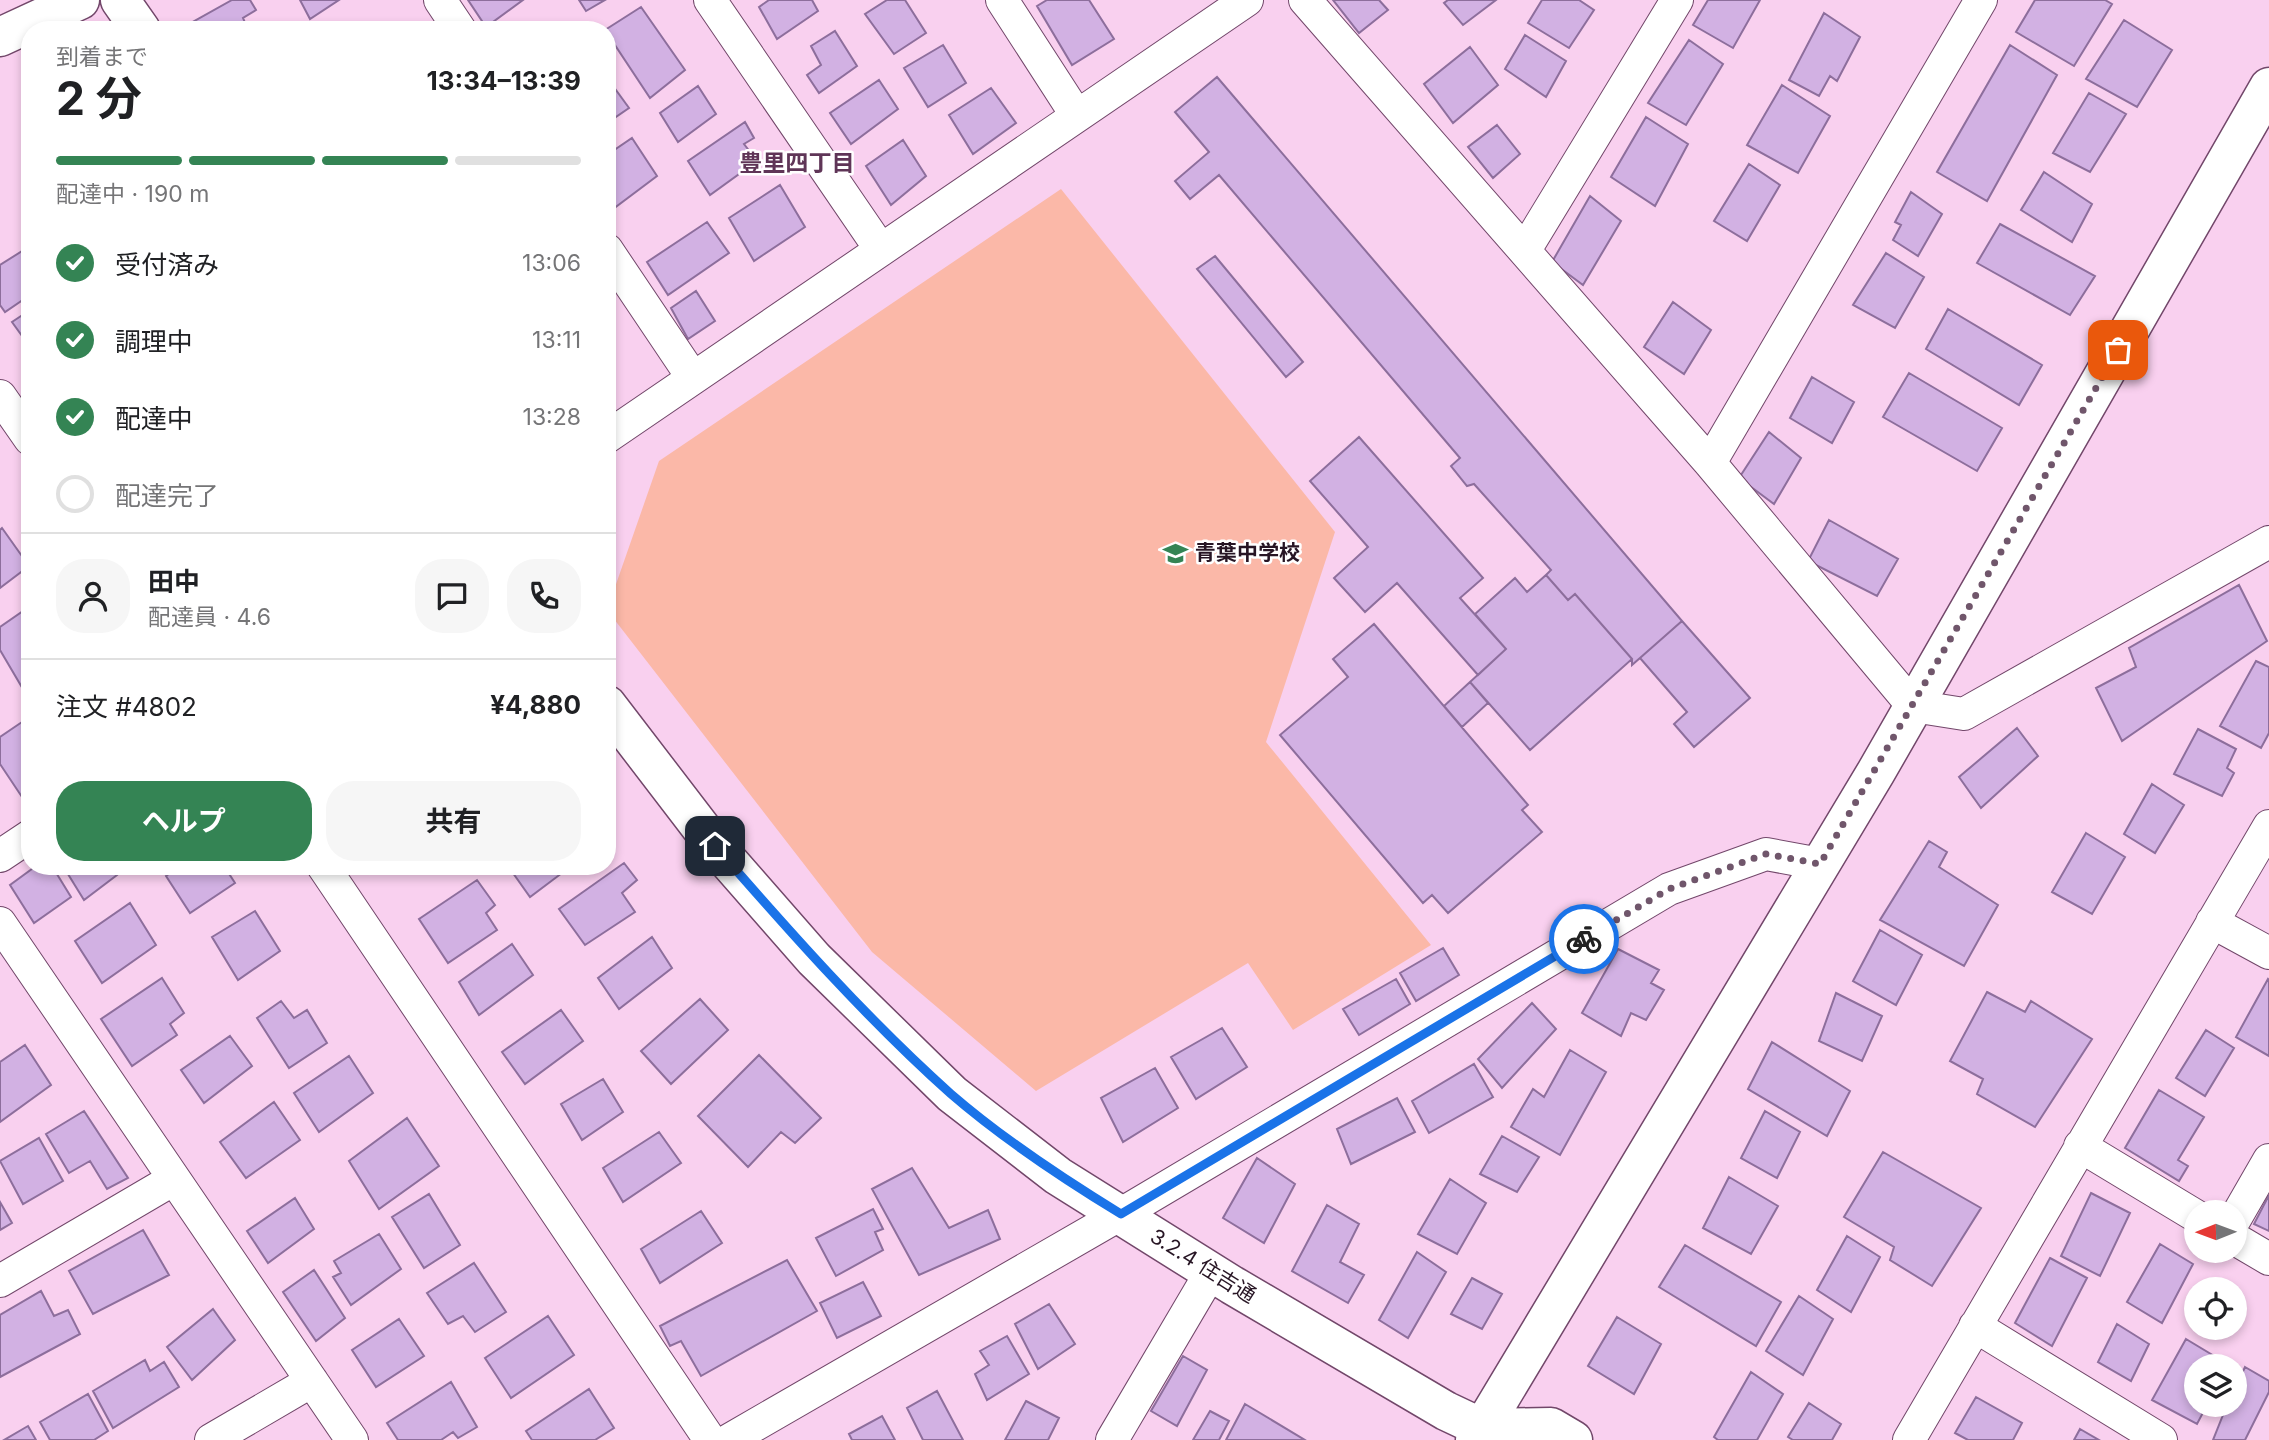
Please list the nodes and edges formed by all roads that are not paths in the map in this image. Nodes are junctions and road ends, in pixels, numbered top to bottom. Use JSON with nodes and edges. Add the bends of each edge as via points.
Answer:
{"nodes":[{"id":1,"x":80,"y":0,"type":"edge"},
{"id":2,"x":120,"y":0,"type":"edge"},
{"id":3,"x":440,"y":0,"type":"edge"},
{"id":4,"x":710,"y":0,"type":"edge"},
{"id":5,"x":1002,"y":0,"type":"edge"},
{"id":6,"x":1247,"y":0,"type":"edge"},
{"id":7,"x":1305,"y":0,"type":"edge"},
{"id":8,"x":1677,"y":0,"type":"edge"},
{"id":9,"x":1981,"y":0,"type":"edge"},
{"id":10,"x":35,"y":21,"type":"edge"},
{"id":11,"x":135,"y":21,"type":"edge"},
{"id":12,"x":454,"y":21,"type":"edge"},
{"id":13,"x":21,"y":27,"type":"edge"},
{"id":14,"x":0,"y":37,"type":"edge"},
{"id":15,"x":2269,"y":87,"type":"edge"},
{"id":16,"x":1077,"y":116,"type":"junction"},
{"id":17,"x":881,"y":250,"type":"junction"},
{"id":18,"x":1525,"y":250,"type":"junction"},
{"id":19,"x":616,"y":263,"type":"edge"},
{"id":20,"x":693,"y":378,"type":"junction"},
{"id":21,"x":0,"y":396,"type":"edge"},
{"id":22,"x":21,"y":426,"type":"edge"},
{"id":23,"x":616,"y":431,"type":"edge"},
{"id":24,"x":1710,"y":463,"type":"junction"},
{"id":25,"x":2269,"y":542,"type":"edge"},
{"id":26,"x":1913,"y":706,"type":"junction"},
{"id":27,"x":616,"y":717,"type":"edge"},
{"id":28,"x":2269,"y":825,"type":"edge"},
{"id":29,"x":21,"y":841,"type":"edge"},
{"id":30,"x":0,"y":856,"type":"edge"},
{"id":31,"x":1820,"y":864,"type":"junction"},
{"id":32,"x":329,"y":875,"type":"edge"},
{"id":33,"x":2212,"y":922,"type":"junction"},
{"id":34,"x":0,"y":923,"type":"edge"},
{"id":35,"x":2269,"y":953,"type":"edge"},
{"id":36,"x":2080,"y":1146,"type":"junction"},
{"id":37,"x":2269,"y":1160,"type":"edge"},
{"id":38,"x":174,"y":1180,"type":"junction"},
{"id":39,"x":2246,"y":1200,"type":"edge"},
{"id":40,"x":2184,"y":1209,"type":"edge"},
{"id":41,"x":1121,"y":1214,"type":"junction"},
{"id":42,"x":2247,"y":1246,"type":"edge"},
{"id":43,"x":2269,"y":1259,"type":"edge"},
{"id":44,"x":1210,"y":1272,"type":"junction"},
{"id":45,"x":0,"y":1281,"type":"edge"},
{"id":46,"x":1975,"y":1326,"type":"junction"},
{"id":47,"x":312,"y":1381,"type":"junction"},
{"id":48,"x":1482,"y":1436,"type":"edge"},
{"id":49,"x":211,"y":1440,"type":"edge"},
{"id":50,"x":352,"y":1440,"type":"edge"},
{"id":51,"x":710,"y":1440,"type":"edge"},
{"id":52,"x":729,"y":1440,"type":"edge"},
{"id":53,"x":1112,"y":1440,"type":"edge"},
{"id":54,"x":1573,"y":1440,"type":"edge"},
{"id":55,"x":1909,"y":1440,"type":"edge"},
{"id":56,"x":2161,"y":1440,"type":"edge"}],
"edges":[{"from":1,"to":10,"type":"street"},
{"from":2,"to":11,"type":"street"},
{"from":3,"to":12,"type":"street"},
{"from":4,"to":17,"type":"street"},
{"from":5,"to":16,"type":"street"},
{"from":6,"to":16,"type":"street"},
{"from":7,"to":18,"type":"street"},
{"from":8,"to":18,"type":"street"},
{"from":9,"to":24,"type":"street"},
{"from":13,"to":14,"type":"street"},
{"from":15,"to":26,"type":"street"},
{"from":16,"to":17,"type":"street"},
{"from":17,"to":20,"type":"street"},
{"from":18,"to":24,"type":"street"},
{"from":19,"to":20,"type":"street"},
{"from":20,"to":23,"type":"street"},
{"from":21,"to":22,"type":"street"},
{"from":24,"to":26,"type":"street"},
{"from":25,"to":26,"type":"street","via":[[1964,714]]},
{"from":26,"to":31,"type":"street"},
{"from":27,"to":41,"type":"street","name":"3.2.4 住吉通","via":[[715,846],[814,959],[952,1094],[1058,1175]]},
{"from":28,"to":33,"type":"street"},
{"from":29,"to":30,"type":"street"},
{"from":31,"to":41,"type":"street","via":[[1766,854],[1669,889]]},
{"from":31,"to":48,"type":"street"},
{"from":32,"to":51,"type":"street"},
{"from":33,"to":35,"type":"street"},
{"from":33,"to":36,"type":"street"},
{"from":34,"to":38,"type":"street"},
{"from":36,"to":40,"type":"street"},
{"from":36,"to":46,"type":"street"},
{"from":37,"to":39,"type":"street"},
{"from":38,"to":45,"type":"street"},
{"from":38,"to":47,"type":"street"},
{"from":41,"to":44,"type":"street","name":"3.2.4 住吉通"},
{"from":41,"to":52,"type":"street"},
{"from":42,"to":43,"type":"street"},
{"from":44,"to":48,"type":"street","name":"3.2.4 住吉通"},
{"from":44,"to":53,"type":"street"},
{"from":46,"to":55,"type":"street"},
{"from":46,"to":56,"type":"street"},
{"from":47,"to":49,"type":"street"},
{"from":47,"to":50,"type":"street"},
{"from":48,"to":54,"type":"street","name":"3.2.4 住吉通","via":[[1551,1427]]}]}
